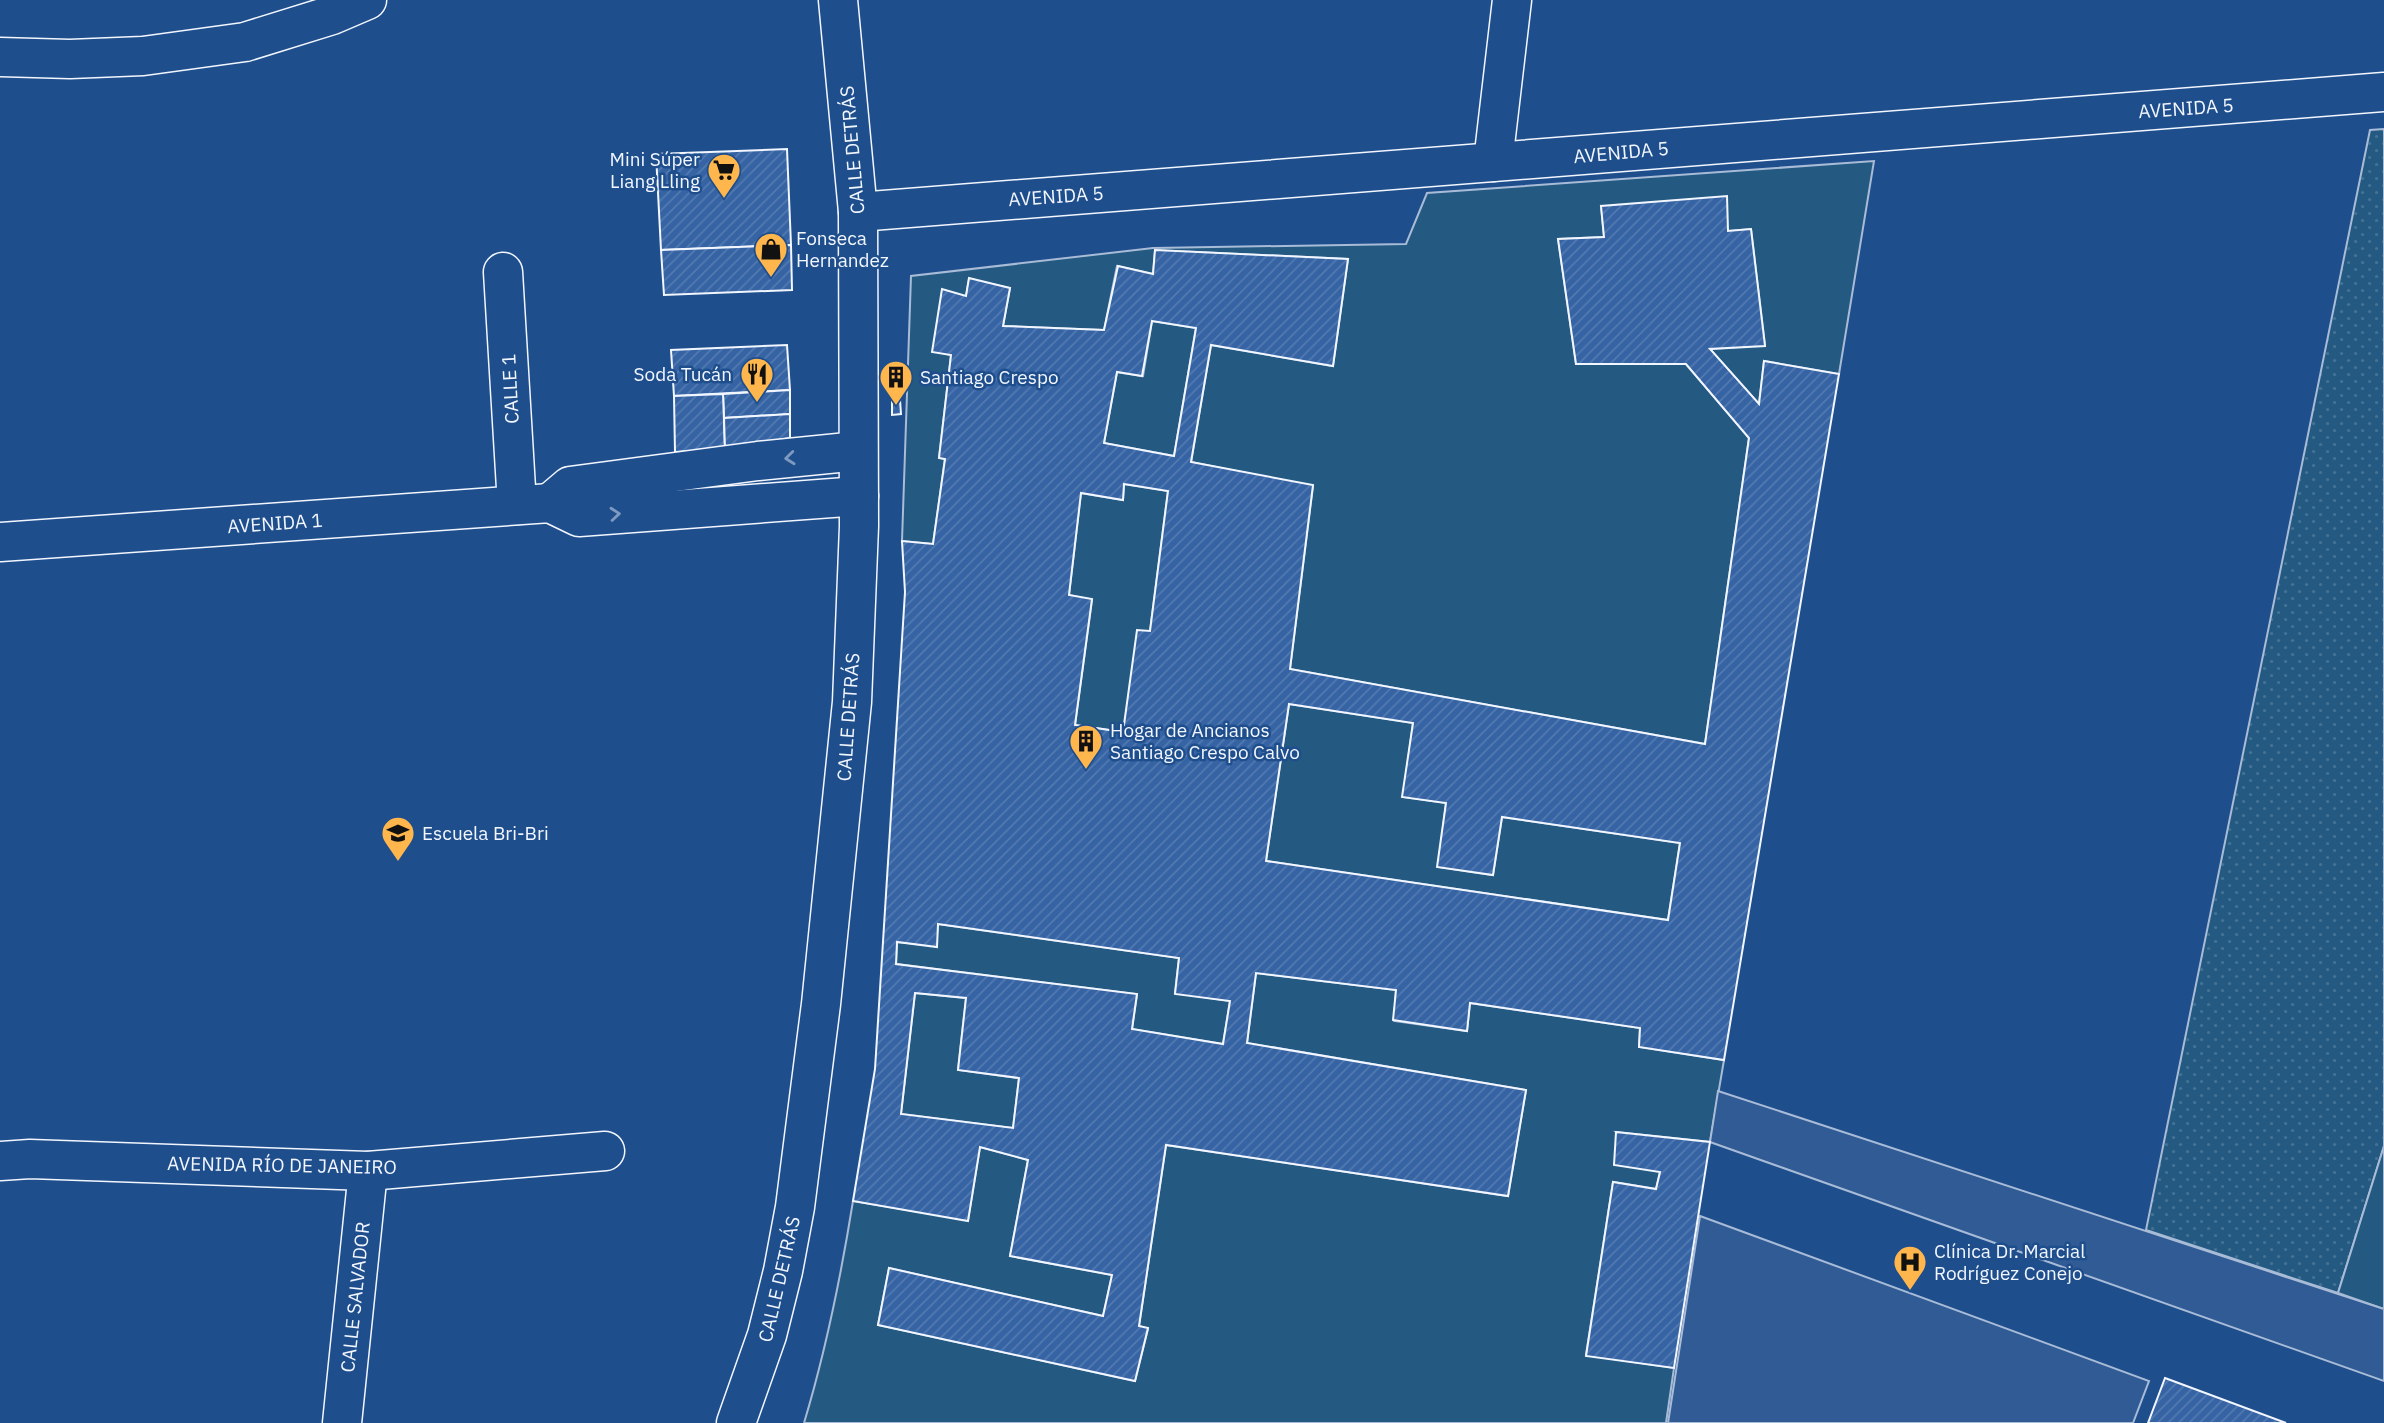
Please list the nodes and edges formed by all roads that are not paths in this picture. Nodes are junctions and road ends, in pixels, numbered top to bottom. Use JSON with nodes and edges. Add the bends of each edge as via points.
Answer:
{"nodes":[{"id":1,"x":367,"y":0,"type":"edge"},
{"id":2,"x":838,"y":0,"type":"edge"},
{"id":3,"x":1513,"y":0,"type":"edge"},
{"id":4,"x":0,"y":57,"type":"edge"},
{"id":5,"x":2384,"y":92,"type":"edge"},
{"id":6,"x":1493,"y":162,"type":"junction"},
{"id":7,"x":858,"y":212,"type":"junction"},
{"id":8,"x":503,"y":272,"type":"dead end"},
{"id":9,"x":858,"y":451,"type":"junction"},
{"id":10,"x":859,"y":496,"type":"junction"},
{"id":11,"x":533,"y":504,"type":"junction"},
{"id":12,"x":0,"y":542,"type":"edge"},
{"id":13,"x":605,"y":1151,"type":"dead end"},
{"id":14,"x":0,"y":1160,"type":"edge"},
{"id":15,"x":368,"y":1171,"type":"junction"},
{"id":16,"x":342,"y":1423,"type":"edge"},
{"id":17,"x":736,"y":1423,"type":"edge"}],
"edges":[{"from":1,"to":4,"type":"street","via":[[246,42],[143,56]]},
{"from":2,"to":7,"type":"street","name":"CALLE DETRÁS"},
{"from":3,"to":6,"type":"street"},
{"from":5,"to":6,"type":"street","name":"AVENIDA 5"},
{"from":6,"to":7,"type":"street","name":"AVENIDA 5"},
{"from":7,"to":9,"type":"street","name":"CALLE DETRÁS"},
{"from":8,"to":11,"type":"street","name":"CALLE 1"},
{"from":9,"to":10,"type":"street","name":"CALLE DETRÁS"},
{"from":9,"to":11,"type":"street","name":"AVENIDA 1","one_way":true,"via":[[570,486]]},
{"from":11,"to":10,"type":"street","name":"AVENIDA 1","one_way":true,"via":[[579,517]]},
{"from":10,"to":17,"type":"street","name":"CALLE DETRÁS","via":[[852,702],[795,1207],[767,1335]]},
{"from":11,"to":12,"type":"street","name":"AVENIDA 1"},
{"from":13,"to":15,"type":"street","name":"AVENIDA RÍO DE JANEIRO"},
{"from":14,"to":15,"type":"street","name":"AVENIDA RÍO DE JANEIRO"},
{"from":15,"to":16,"type":"street","name":"CALLE SALVADOR"}]}
